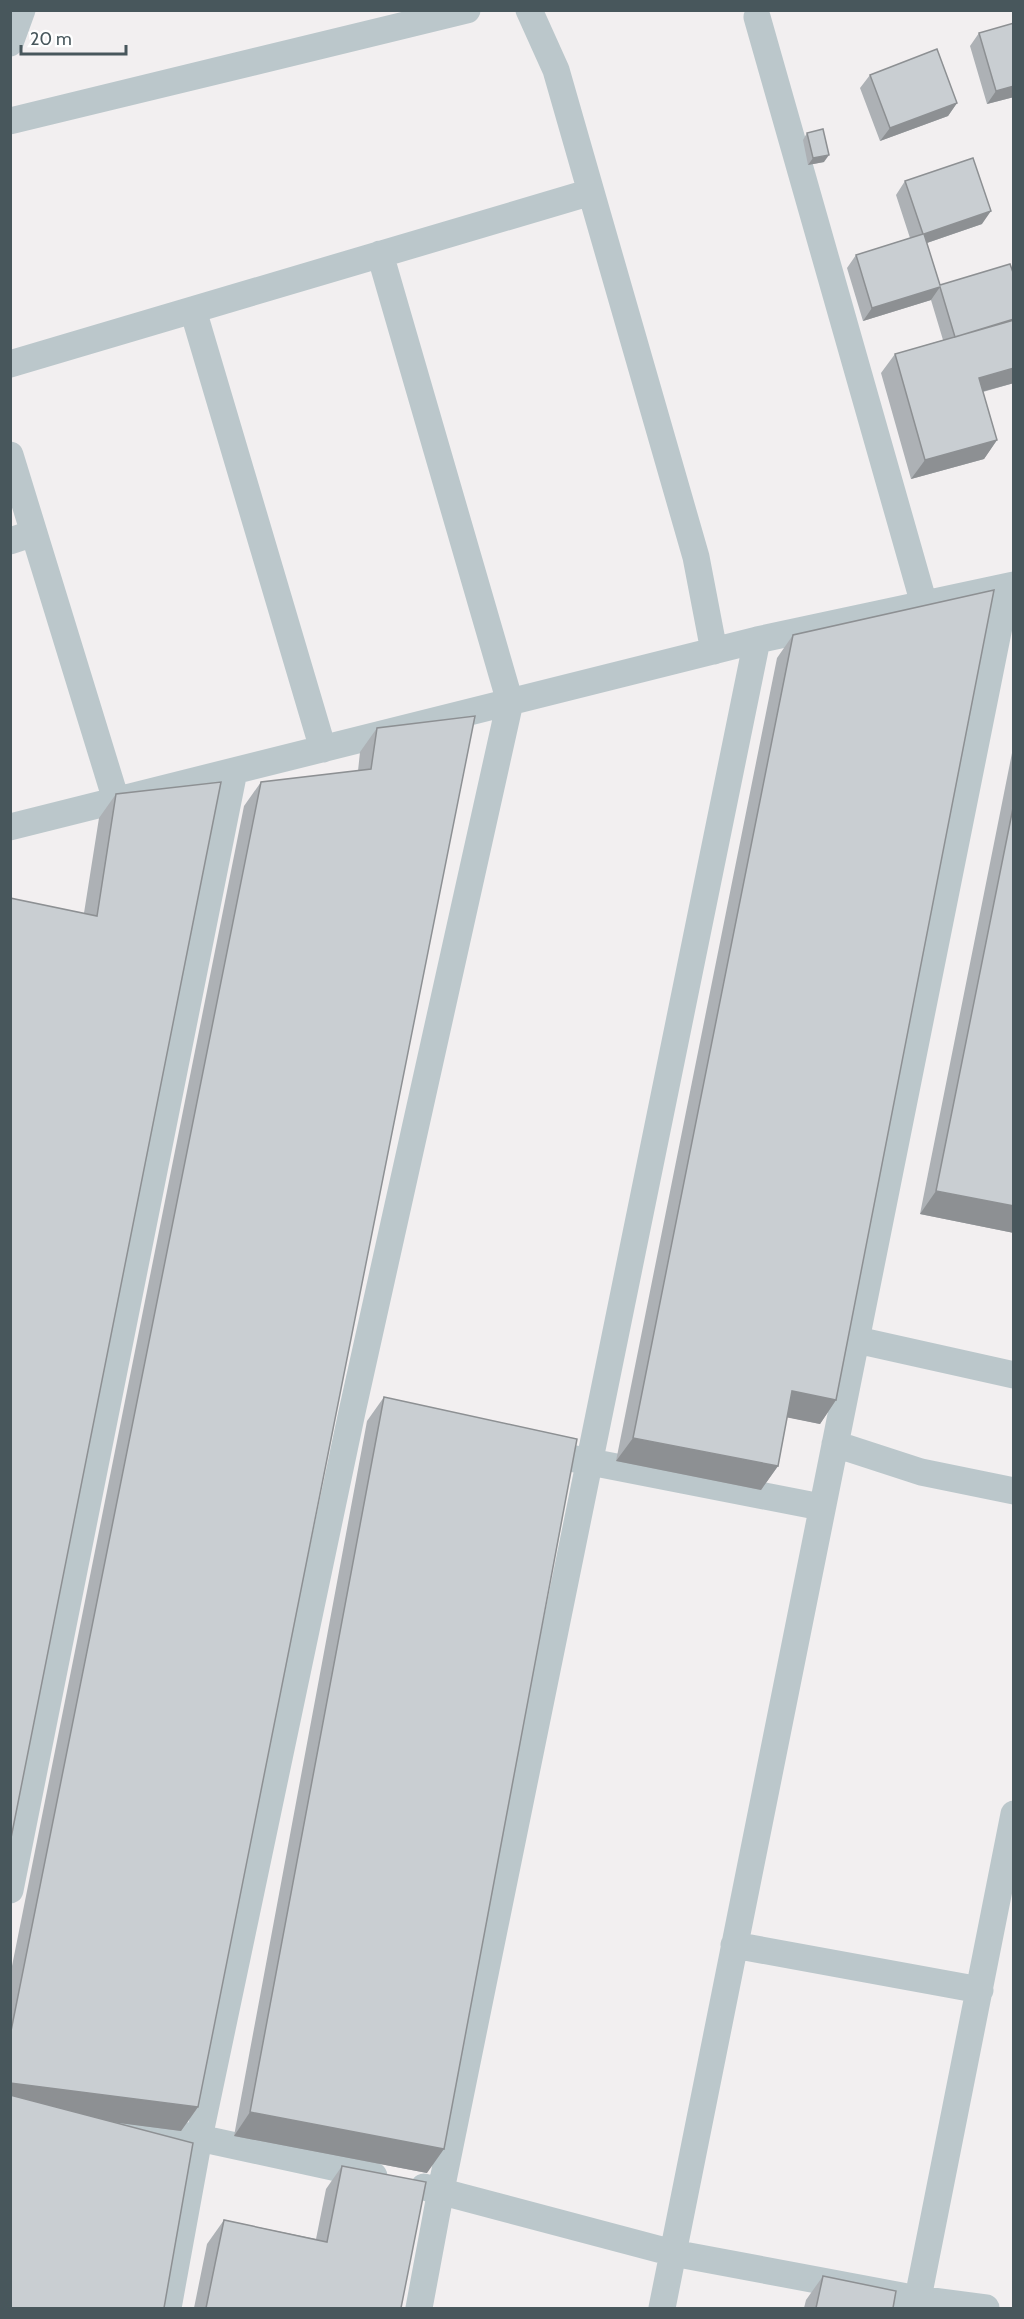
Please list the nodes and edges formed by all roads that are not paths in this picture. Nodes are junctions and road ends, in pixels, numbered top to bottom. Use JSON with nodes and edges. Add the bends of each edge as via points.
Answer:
{"nodes":[{"id":1,"x":22,"y":10,"type":"edge"},
{"id":2,"x":467,"y":10,"type":"edge"},
{"id":3,"x":529,"y":10,"type":"edge"},
{"id":4,"x":757,"y":17,"type":"dead end"},
{"id":5,"x":10,"y":43,"type":"edge"},
{"id":6,"x":10,"y":122,"type":"edge"},
{"id":7,"x":591,"y":192,"type":"junction"},
{"id":8,"x":380,"y":254,"type":"junction"},
{"id":9,"x":193,"y":310,"type":"junction"},
{"id":10,"x":10,"y":364,"type":"edge"},
{"id":11,"x":10,"y":455,"type":"edge"},
{"id":12,"x":22,"y":537,"type":"edge"},
{"id":13,"x":1010,"y":586,"type":"edge"},
{"id":14,"x":924,"y":604,"type":"junction"},
{"id":15,"x":757,"y":640,"type":"junction"},
{"id":16,"x":714,"y":651,"type":"junction"},
{"id":17,"x":510,"y":702,"type":"junction"},
{"id":18,"x":323,"y":749,"type":"junction"},
{"id":19,"x":234,"y":771,"type":"junction"},
{"id":20,"x":116,"y":800,"type":"junction"},
{"id":21,"x":10,"y":827,"type":"edge"},
{"id":22,"x":856,"y":1340,"type":"junction"},
{"id":23,"x":1014,"y":1375,"type":"edge"},
{"id":24,"x":835,"y":1444,"type":"junction"},
{"id":25,"x":543,"y":1452,"type":"edge"},
{"id":26,"x":588,"y":1462,"type":"junction"},
{"id":27,"x":1014,"y":1491,"type":"edge"},
{"id":28,"x":821,"y":1507,"type":"junction"},
{"id":29,"x":1014,"y":1814,"type":"edge"},
{"id":30,"x":10,"y":1890,"type":"edge"},
{"id":31,"x":734,"y":1945,"type":"junction"},
{"id":32,"x":980,"y":1990,"type":"junction"},
{"id":33,"x":58,"y":2113,"type":"edge"},
{"id":34,"x":199,"y":2139,"type":"junction"},
{"id":35,"x":441,"y":2190,"type":"junction"},
{"id":36,"x":673,"y":2253,"type":"junction"},
{"id":37,"x":917,"y":2304,"type":"edge"},
{"id":38,"x":168,"y":2308,"type":"edge"},
{"id":39,"x":419,"y":2308,"type":"edge"},
{"id":40,"x":662,"y":2308,"type":"edge"},
{"id":41,"x":986,"y":2308,"type":"edge"}],
"edges":[{"from":1,"to":5,"type":"street"},
{"from":2,"to":6,"type":"street"},
{"from":3,"to":7,"type":"street","via":[[556,70]]},
{"from":4,"to":14,"type":"street"},
{"from":7,"to":8,"type":"street"},
{"from":7,"to":16,"type":"street","via":[[696,557]]},
{"from":8,"to":9,"type":"street"},
{"from":8,"to":17,"type":"street"},
{"from":9,"to":10,"type":"street"},
{"from":9,"to":18,"type":"street"},
{"from":11,"to":12,"type":"street"},
{"from":12,"to":20,"type":"street"},
{"from":13,"to":14,"type":"street"},
{"from":13,"to":22,"type":"street"},
{"from":14,"to":15,"type":"street"},
{"from":15,"to":16,"type":"street"},
{"from":15,"to":26,"type":"street"},
{"from":16,"to":17,"type":"street"},
{"from":17,"to":18,"type":"street"},
{"from":17,"to":34,"type":"street","via":[[363,1414]]},
{"from":18,"to":19,"type":"street"},
{"from":19,"to":20,"type":"street"},
{"from":19,"to":30,"type":"street"},
{"from":20,"to":21,"type":"street"},
{"from":22,"to":23,"type":"street"},
{"from":22,"to":24,"type":"street"},
{"from":24,"to":27,"type":"street","via":[[921,1472]]},
{"from":24,"to":28,"type":"street"},
{"from":25,"to":26,"type":"street"},
{"from":26,"to":28,"type":"street"},
{"from":26,"to":35,"type":"street"},
{"from":28,"to":31,"type":"street"},
{"from":29,"to":32,"type":"street"},
{"from":31,"to":32,"type":"street"},
{"from":31,"to":36,"type":"street"},
{"from":32,"to":37,"type":"street"},
{"from":33,"to":34,"type":"street"},
{"from":34,"to":35,"type":"street"},
{"from":34,"to":38,"type":"street"},
{"from":35,"to":36,"type":"street"},
{"from":35,"to":39,"type":"street"},
{"from":36,"to":37,"type":"street"},
{"from":36,"to":40,"type":"street"},
{"from":37,"to":41,"type":"street"}]}
